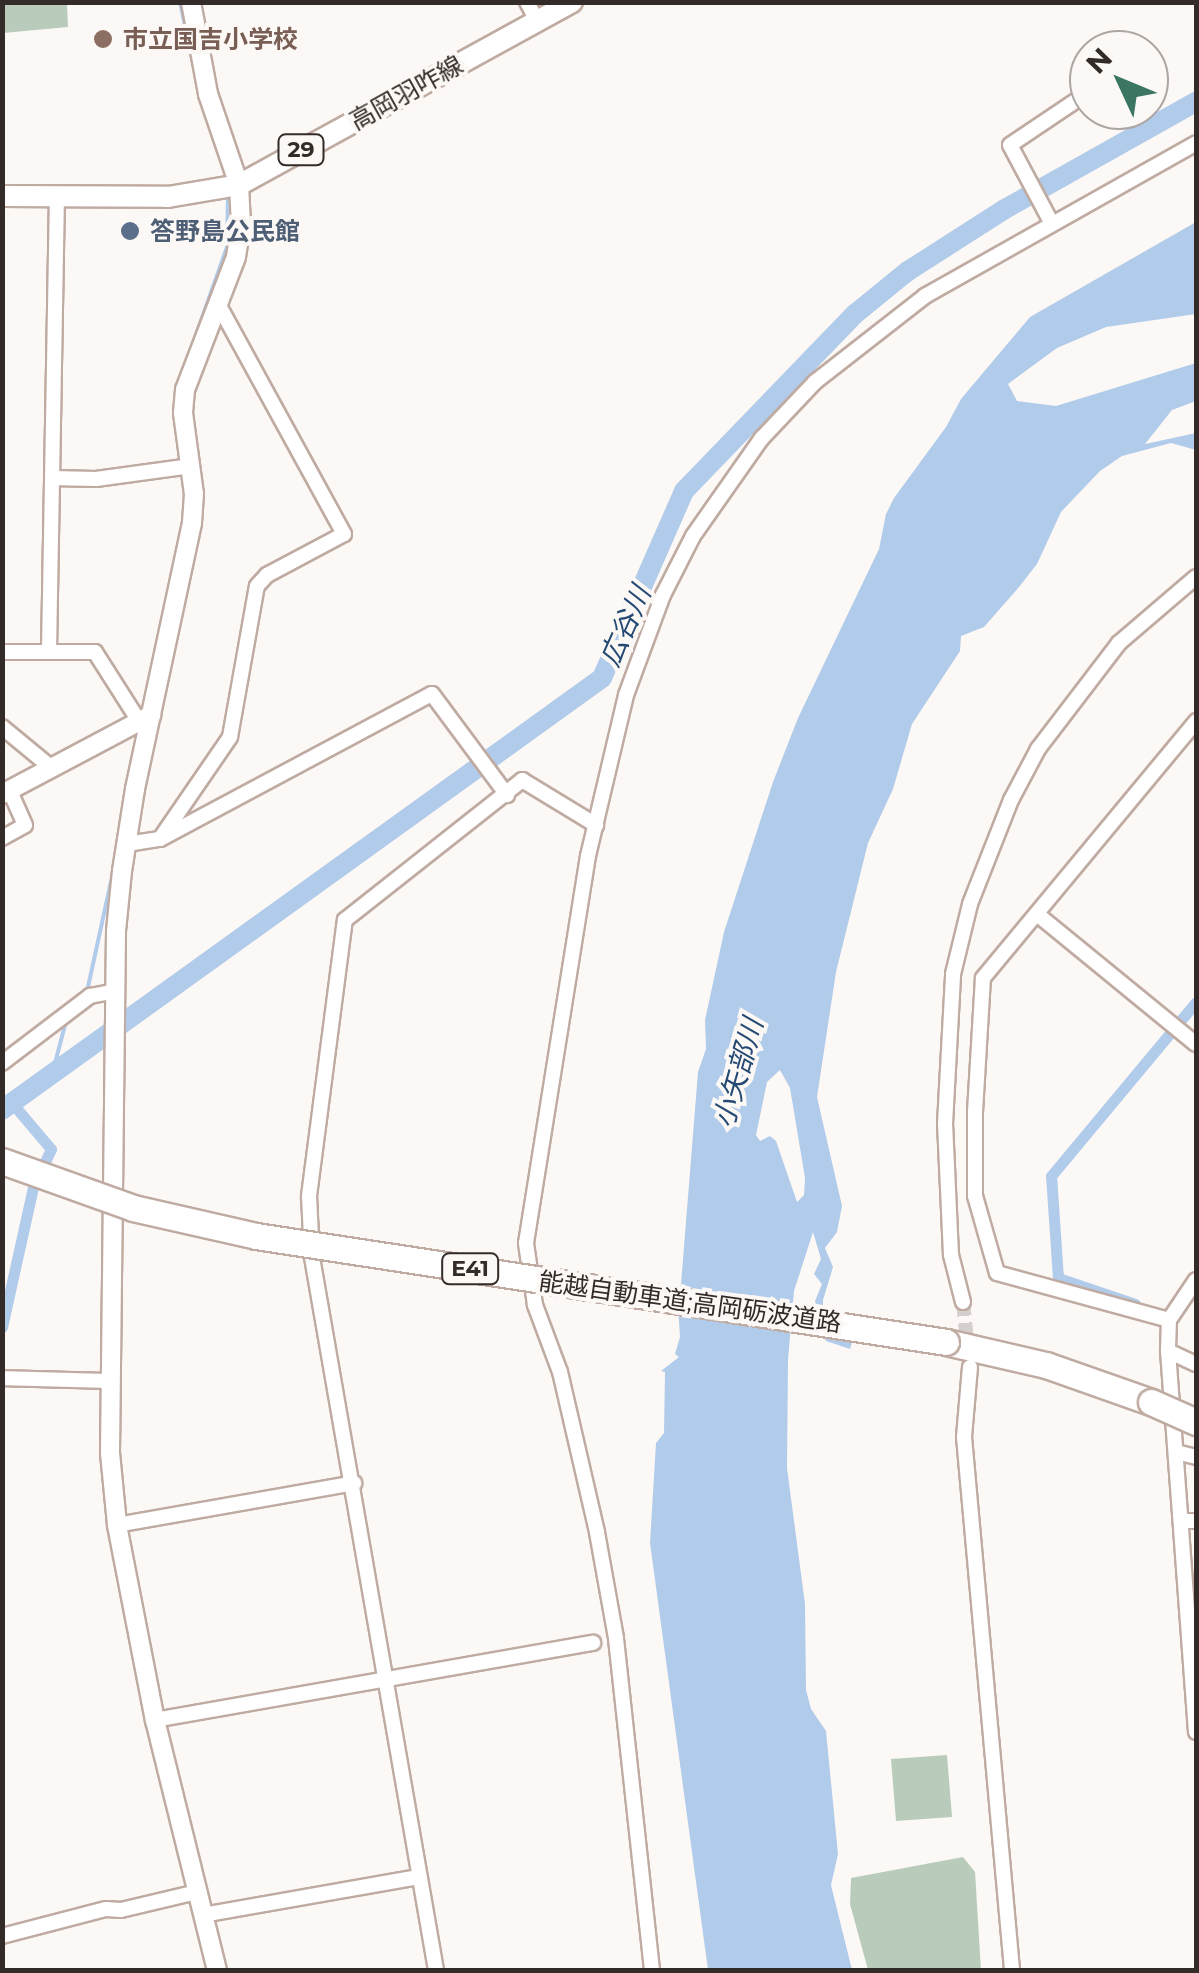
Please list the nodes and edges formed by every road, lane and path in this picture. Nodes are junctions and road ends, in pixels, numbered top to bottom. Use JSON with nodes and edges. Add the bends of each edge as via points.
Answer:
{"nodes":[{"id":1,"x":191,"y":2,"type":"edge"},
{"id":2,"x":572,"y":2,"type":"edge"},
{"id":3,"x":532,"y":12,"type":"edge"},
{"id":4,"x":1069,"y":105,"type":"edge"},
{"id":5,"x":1196,"y":143,"type":"edge"},
{"id":6,"x":238,"y":185,"type":"junction"},
{"id":7,"x":2,"y":196,"type":"edge"},
{"id":8,"x":57,"y":197,"type":"junction"},
{"id":9,"x":1051,"y":222,"type":"junction"},
{"id":10,"x":219,"y":306,"type":"junction"},
{"id":11,"x":185,"y":466,"type":"junction"},
{"id":12,"x":52,"y":478,"type":"junction"},
{"id":13,"x":1196,"y":577,"type":"edge"},
{"id":14,"x":2,"y":652,"type":"edge"},
{"id":15,"x":49,"y":652,"type":"junction"},
{"id":16,"x":145,"y":718,"type":"junction"},
{"id":17,"x":1196,"y":721,"type":"edge"},
{"id":18,"x":2,"y":727,"type":"edge"},
{"id":19,"x":54,"y":769,"type":"junction"},
{"id":20,"x":6,"y":792,"type":"edge"},
{"id":21,"x":508,"y":795,"type":"junction"},
{"id":22,"x":596,"y":825,"type":"junction"},
{"id":23,"x":2,"y":838,"type":"edge"},
{"id":24,"x":160,"y":839,"type":"junction"},
{"id":25,"x":126,"y":844,"type":"junction"},
{"id":26,"x":1038,"y":914,"type":"junction"},
{"id":27,"x":116,"y":997,"type":"junction"},
{"id":28,"x":1196,"y":1044,"type":"edge"},
{"id":29,"x":2,"y":1063,"type":"edge"},
{"id":30,"x":2,"y":1161,"type":"edge"},
{"id":31,"x":1196,"y":1280,"type":"edge"},
{"id":32,"x":964,"y":1302,"type":"tunnel mouth"},
{"id":33,"x":1169,"y":1320,"type":"junction"},
{"id":34,"x":1168,"y":1351,"type":"junction"},
{"id":35,"x":1196,"y":1364,"type":"edge"},
{"id":36,"x":970,"y":1367,"type":"tunnel mouth"},
{"id":37,"x":2,"y":1378,"type":"edge"},
{"id":38,"x":111,"y":1381,"type":"junction"},
{"id":39,"x":1196,"y":1422,"type":"edge"},
{"id":40,"x":1176,"y":1452,"type":"junction"},
{"id":41,"x":1196,"y":1457,"type":"edge"},
{"id":42,"x":354,"y":1483,"type":"junction"},
{"id":43,"x":1189,"y":1521,"type":"edge"},
{"id":44,"x":117,"y":1525,"type":"junction"},
{"id":45,"x":593,"y":1643,"type":"dead end"},
{"id":46,"x":1194,"y":1678,"type":"edge"},
{"id":47,"x":385,"y":1679,"type":"junction"},
{"id":48,"x":154,"y":1720,"type":"junction"},
{"id":49,"x":1196,"y":1732,"type":"edge"},
{"id":50,"x":420,"y":1876,"type":"junction"},
{"id":51,"x":197,"y":1892,"type":"junction"},
{"id":52,"x":203,"y":1915,"type":"junction"},
{"id":53,"x":2,"y":1936,"type":"edge"},
{"id":54,"x":217,"y":1970,"type":"edge"},
{"id":55,"x":436,"y":1970,"type":"edge"},
{"id":56,"x":652,"y":1970,"type":"edge"},
{"id":57,"x":1012,"y":1970,"type":"edge"}],
"edges":[{"from":1,"to":6,"type":"street","via":[[208,94]]},
{"from":2,"to":3,"type":"main road","name":"高岡羽咋線","number":"29"},
{"from":3,"to":6,"type":"main road","name":"高岡羽咋線","number":"29"},
{"from":4,"to":9,"type":"street","via":[[1010,145]]},
{"from":5,"to":9,"type":"street"},
{"from":6,"to":8,"type":"main road","name":"高岡羽咋線","number":"29","via":[[168,197]]},
{"from":6,"to":10,"type":"street","via":[[236,258]]},
{"from":7,"to":8,"type":"main road","name":"高岡羽咋線","number":"29"},
{"from":8,"to":12,"type":"street"},
{"from":9,"to":22,"type":"street","via":[[867,338],[815,382],[723,488],[663,595],[626,696]]},
{"from":10,"to":11,"type":"street","via":[[186,390]]},
{"from":10,"to":24,"type":"street","via":[[344,534],[257,586],[230,736]]},
{"from":11,"to":12,"type":"street"},
{"from":11,"to":16,"type":"street","via":[[192,523]]},
{"from":12,"to":15,"type":"street"},
{"from":13,"to":32,"type":"street","via":[[1119,643],[1038,748],[970,904],[954,974],[945,1124],[951,1255]]},
{"from":14,"to":15,"type":"street"},
{"from":15,"to":16,"type":"street","via":[[95,652]]},
{"from":16,"to":19,"type":"street"},
{"from":16,"to":25,"type":"street"},
{"from":17,"to":26,"type":"street"},
{"from":18,"to":19,"type":"street"},
{"from":19,"to":20,"type":"street"},
{"from":20,"to":23,"type":"street","via":[[26,825]]},
{"from":21,"to":22,"type":"street","via":[[522,780]]},
{"from":21,"to":24,"type":"street","via":[[432,694]]},
{"from":21,"to":42,"type":"street","via":[[345,920],[309,1196],[312,1258]]},
{"from":22,"to":56,"type":"street","via":[[526,1243],[536,1305],[560,1372],[597,1532],[616,1638]]},
{"from":24,"to":25,"type":"street"},
{"from":25,"to":27,"type":"street"},
{"from":26,"to":28,"type":"street"},
{"from":26,"to":33,"type":"street","via":[[983,978],[975,1196],[996,1273]]},
{"from":27,"to":29,"type":"street","via":[[90,996]]},
{"from":27,"to":38,"type":"street"},
{"from":30,"to":39,"type":"highway","name":"能越自動車道;高岡砺波道路","number":"E41","bridge":true,"via":[[133,1208],[256,1236],[946,1342],[1046,1366]]},
{"from":31,"to":33,"type":"street"},
{"from":33,"to":34,"type":"street"},
{"from":34,"to":35,"type":"street"},
{"from":34,"to":40,"type":"street"},
{"from":36,"to":57,"type":"street","via":[[964,1437]]},
{"from":37,"to":38,"type":"street"},
{"from":38,"to":44,"type":"street"},
{"from":40,"to":41,"type":"street"},
{"from":40,"to":43,"type":"street"},
{"from":42,"to":44,"type":"street"},
{"from":42,"to":47,"type":"street"},
{"from":43,"to":46,"type":"street"},
{"from":44,"to":48,"type":"street"},
{"from":45,"to":47,"type":"street"},
{"from":46,"to":49,"type":"street"},
{"from":47,"to":48,"type":"street"},
{"from":47,"to":50,"type":"street"},
{"from":48,"to":51,"type":"street"},
{"from":50,"to":52,"type":"street"},
{"from":50,"to":55,"type":"street"},
{"from":51,"to":52,"type":"street"},
{"from":51,"to":53,"type":"street"},
{"from":52,"to":54,"type":"street"}]}
